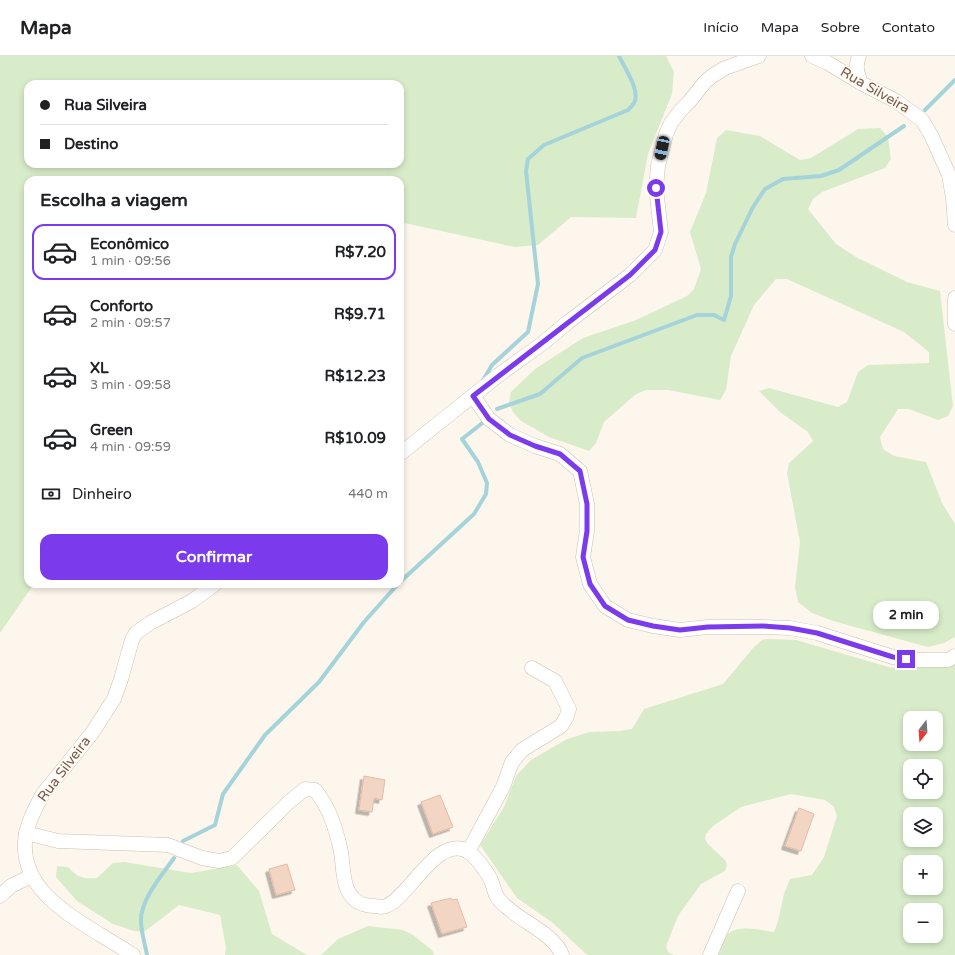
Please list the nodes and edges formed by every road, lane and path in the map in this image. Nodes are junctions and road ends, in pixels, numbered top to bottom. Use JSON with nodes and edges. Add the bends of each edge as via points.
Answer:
{"nodes":[{"id":1,"x":759,"y":56,"type":"edge"},
{"id":2,"x":812,"y":56,"type":"edge"},
{"id":3,"x":859,"y":56,"type":"edge"},
{"id":4,"x":861,"y":83,"type":"junction"},
{"id":5,"x":955,"y":225,"type":"edge"},
{"id":6,"x":955,"y":298,"type":"edge"},
{"id":7,"x":955,"y":324,"type":"edge"},
{"id":8,"x":473,"y":396,"type":"junction"},
{"id":9,"x":404,"y":451,"type":"edge"},
{"id":10,"x":210,"y":588,"type":"edge"},
{"id":11,"x":955,"y":656,"type":"edge"},
{"id":12,"x":532,"y":668,"type":"dead end"},
{"id":13,"x":26,"y":833,"type":"junction"},
{"id":14,"x":468,"y":852,"type":"junction"},
{"id":15,"x":31,"y":876,"type":"junction"},
{"id":16,"x":738,"y":891,"type":"dead end"},
{"id":17,"x":0,"y":896,"type":"edge"},
{"id":18,"x":133,"y":955,"type":"edge"},
{"id":19,"x":562,"y":955,"type":"edge"},
{"id":20,"x":710,"y":955,"type":"edge"}],
"edges":[{"from":1,"to":8,"type":"street","via":[[725,68],[712,76],[671,123],[658,166],[656,188],[661,232],[655,250],[630,275]]},
{"from":2,"to":4,"type":"street","name":"Rua Silveira"},
{"from":3,"to":4,"type":"street","via":[[856,70]]},
{"from":4,"to":5,"type":"street","name":"Rua Silveira","via":[[896,101],[922,120],[949,176]]},
{"from":6,"to":7,"type":"street"},
{"from":8,"to":9,"type":"street"},
{"from":8,"to":11,"type":"street","via":[[489,419],[510,435],[560,454],[580,471],[587,504],[587,531],[583,557],[590,584],[605,606],[628,620],[680,630],[763,626],[790,628],[817,633],[893,657],[948,660]]},
{"from":10,"to":13,"type":"street","name":"Rua Silveira","via":[[136,633],[114,699],[92,733],[43,794]]},
{"from":12,"to":14,"type":"street","via":[[555,681],[569,709],[566,718],[561,726],[522,750],[512,762]]},
{"from":13,"to":14,"type":"street","via":[[58,841],[168,845],[219,862],[232,858],[305,789],[315,790],[331,817],[341,848],[347,887],[354,900],[368,906],[385,907],[449,849]]},
{"from":13,"to":15,"type":"street","name":"Rua Silveira","via":[[26,863]]},
{"from":14,"to":19,"type":"street","via":[[483,868],[491,880],[496,895],[507,908],[550,938]]},
{"from":15,"to":17,"type":"street"},
{"from":15,"to":18,"type":"street","name":"Rua Silveira","via":[[52,902],[63,911]]},
{"from":16,"to":20,"type":"street"}]}
